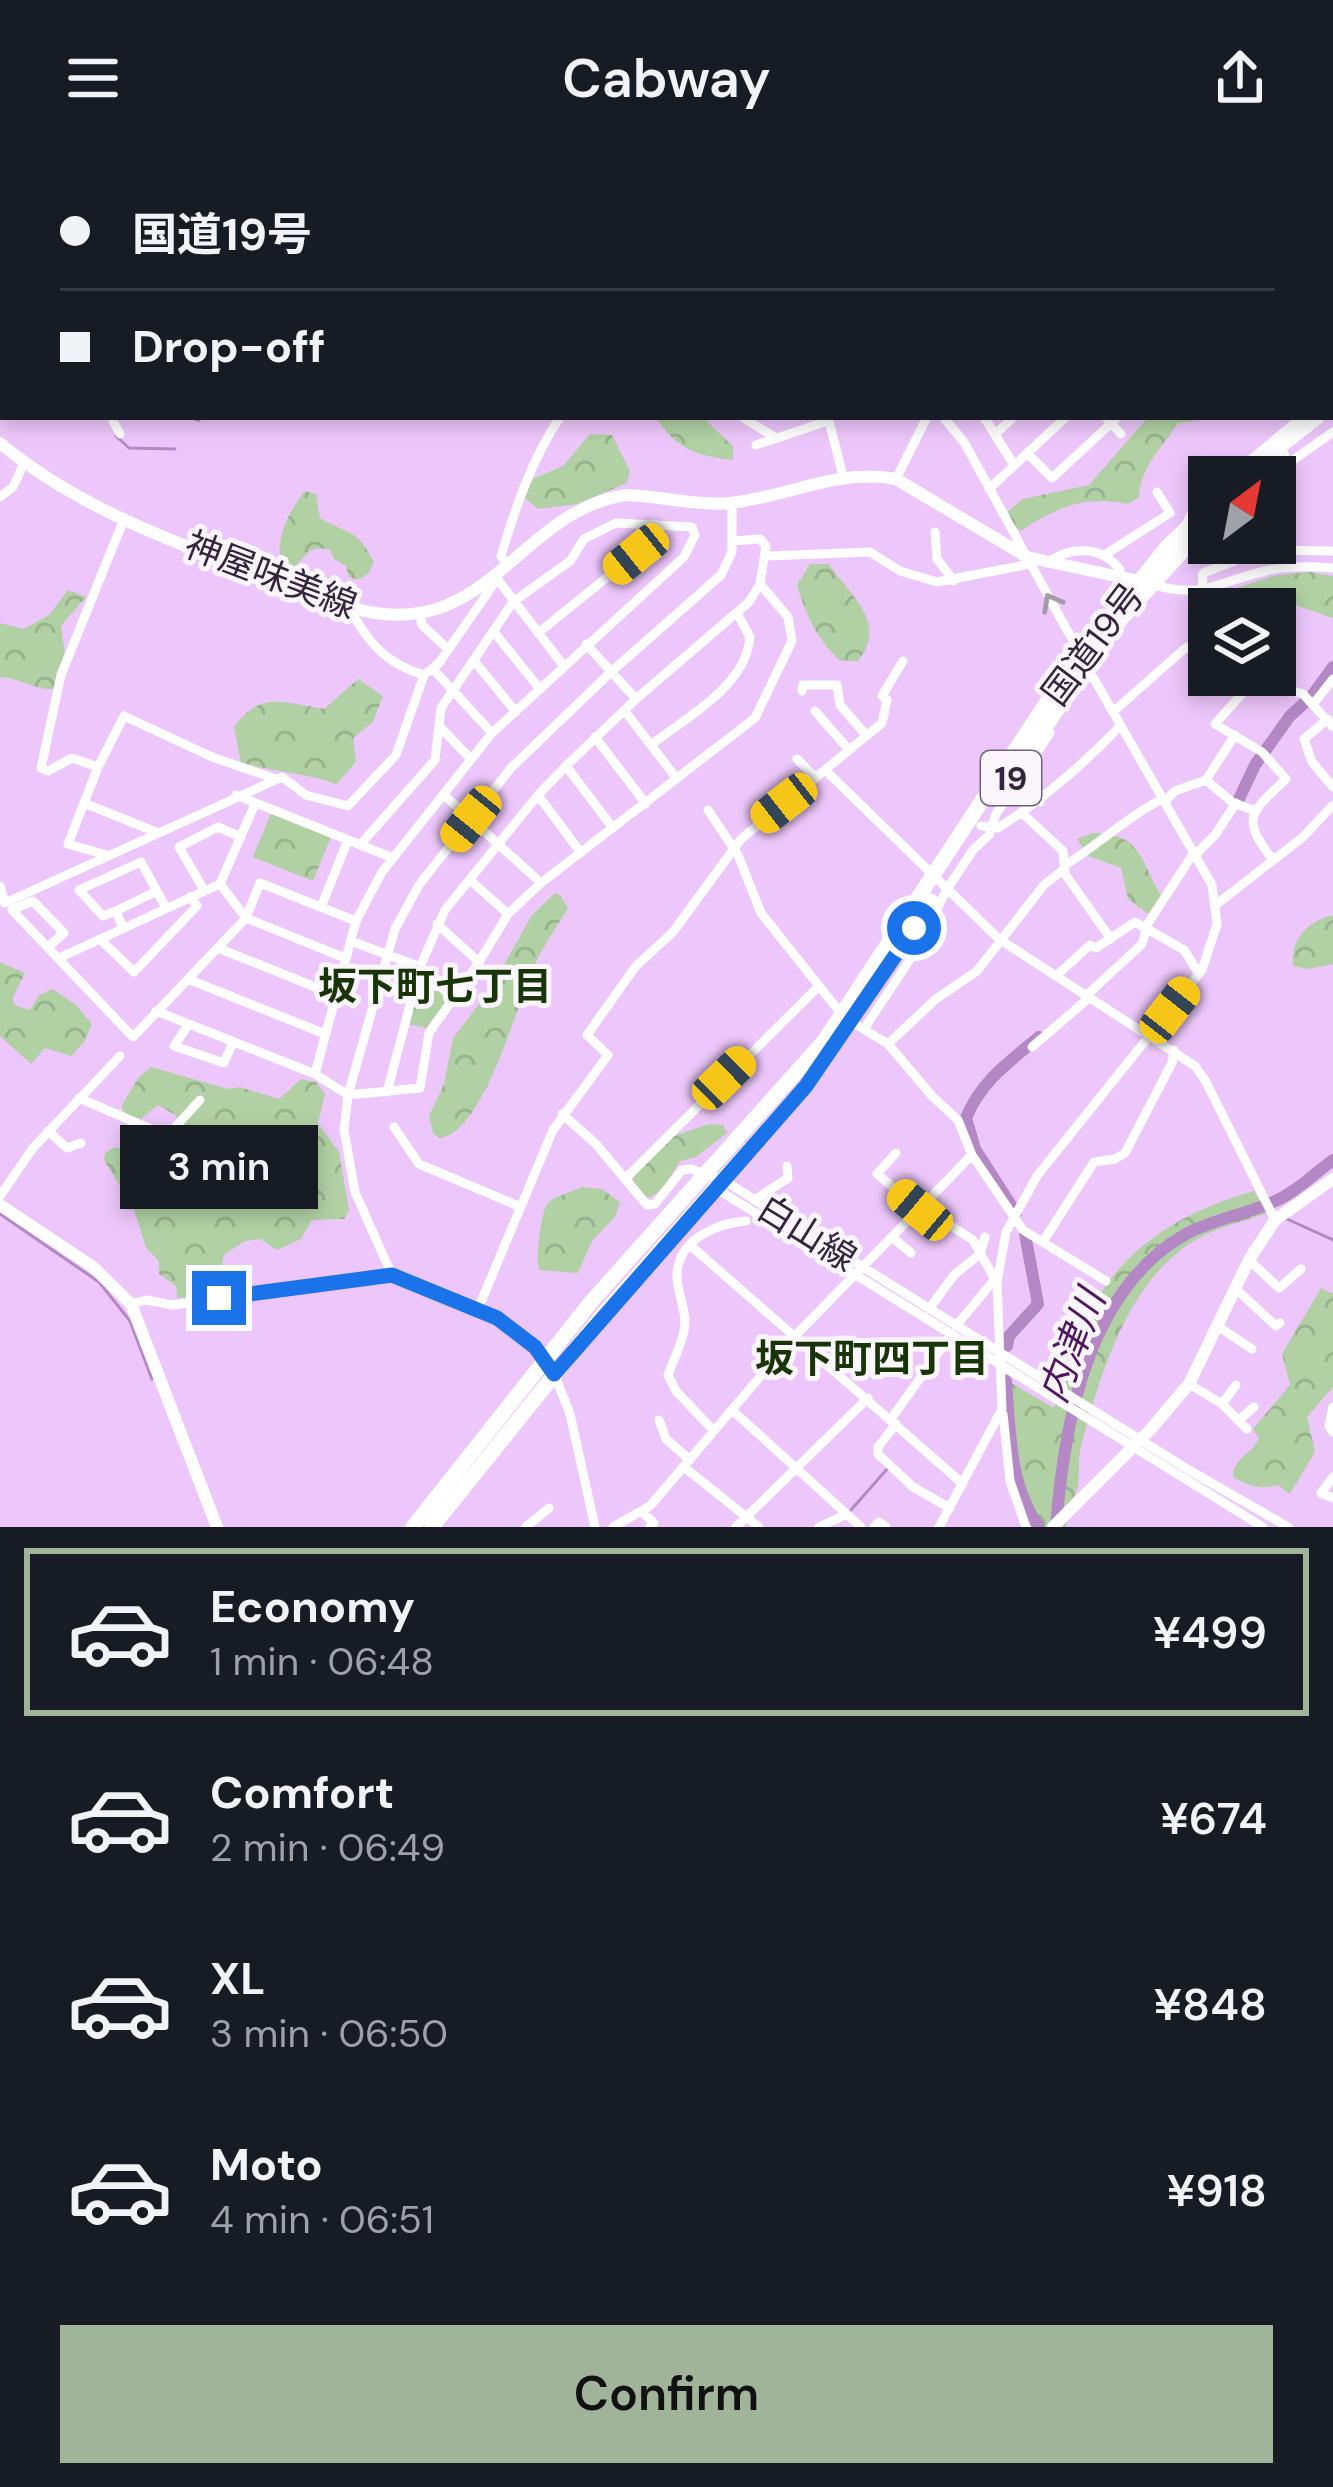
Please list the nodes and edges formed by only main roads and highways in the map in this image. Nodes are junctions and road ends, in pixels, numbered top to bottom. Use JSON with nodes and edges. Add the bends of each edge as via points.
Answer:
{"nodes":[{"id":1,"x":1313,"y":420,"type":"edge"},
{"id":2,"x":1332,"y":420,"type":"edge"},
{"id":3,"x":0,"y":443,"type":"edge"},
{"id":4,"x":1268,"y":456,"type":"edge"},
{"id":5,"x":1289,"y":456,"type":"edge"},
{"id":6,"x":1188,"y":533,"type":"edge"},
{"id":7,"x":1188,"y":538,"type":"edge"},
{"id":8,"x":1183,"y":540,"type":"junction"},
{"id":9,"x":1145,"y":582,"type":"junction"},
{"id":10,"x":941,"y":883,"type":"junction"},
{"id":11,"x":1333,"y":1178,"type":"edge"},
{"id":12,"x":714,"y":1182,"type":"junction"},
{"id":13,"x":0,"y":1205,"type":"edge"},
{"id":14,"x":550,"y":1367,"type":"junction"},
{"id":15,"x":217,"y":1527,"type":"edge"},
{"id":16,"x":413,"y":1527,"type":"edge"},
{"id":17,"x":432,"y":1527,"type":"edge"},
{"id":18,"x":1053,"y":1527,"type":"edge"}],
"edges":[{"from":1,"to":4,"type":"highway"},
{"from":2,"to":5,"type":"highway"},
{"from":3,"to":9,"type":"main road","name":"神屋味美線","via":[[72,495],[124,519],[385,616],[420,616],[450,604],[610,497],[732,503],[843,476],[896,479],[1029,561]]},
{"from":6,"to":8,"type":"highway","name":"国道19号","number":"19"},
{"from":7,"to":8,"type":"highway","name":"国道19号","number":"19"},
{"from":8,"to":9,"type":"highway","name":"国道19号","number":"19"},
{"from":9,"to":10,"type":"highway","name":"国道19号","number":"19","via":[[986,828]]},
{"from":9,"to":10,"type":"highway","name":"国道19号","number":"19","via":[[1081,647]]},
{"from":10,"to":12,"type":"highway","name":"国道19号","number":"19","via":[[908,919],[853,1022],[806,1086]]},
{"from":11,"to":18,"type":"main road","via":[[1273,1216],[1189,1384]]},
{"from":12,"to":14,"type":"highway","name":"国道19号","number":"19"},
{"from":12,"to":14,"type":"highway","name":"国道19号","number":"19","via":[[668,1245]]},
{"from":13,"to":15,"type":"main road","via":[[93,1268],[130,1304]]},
{"from":14,"to":16,"type":"highway","name":"国道19号","number":"19"},
{"from":14,"to":17,"type":"highway","name":"国道19号","number":"19"}]}
